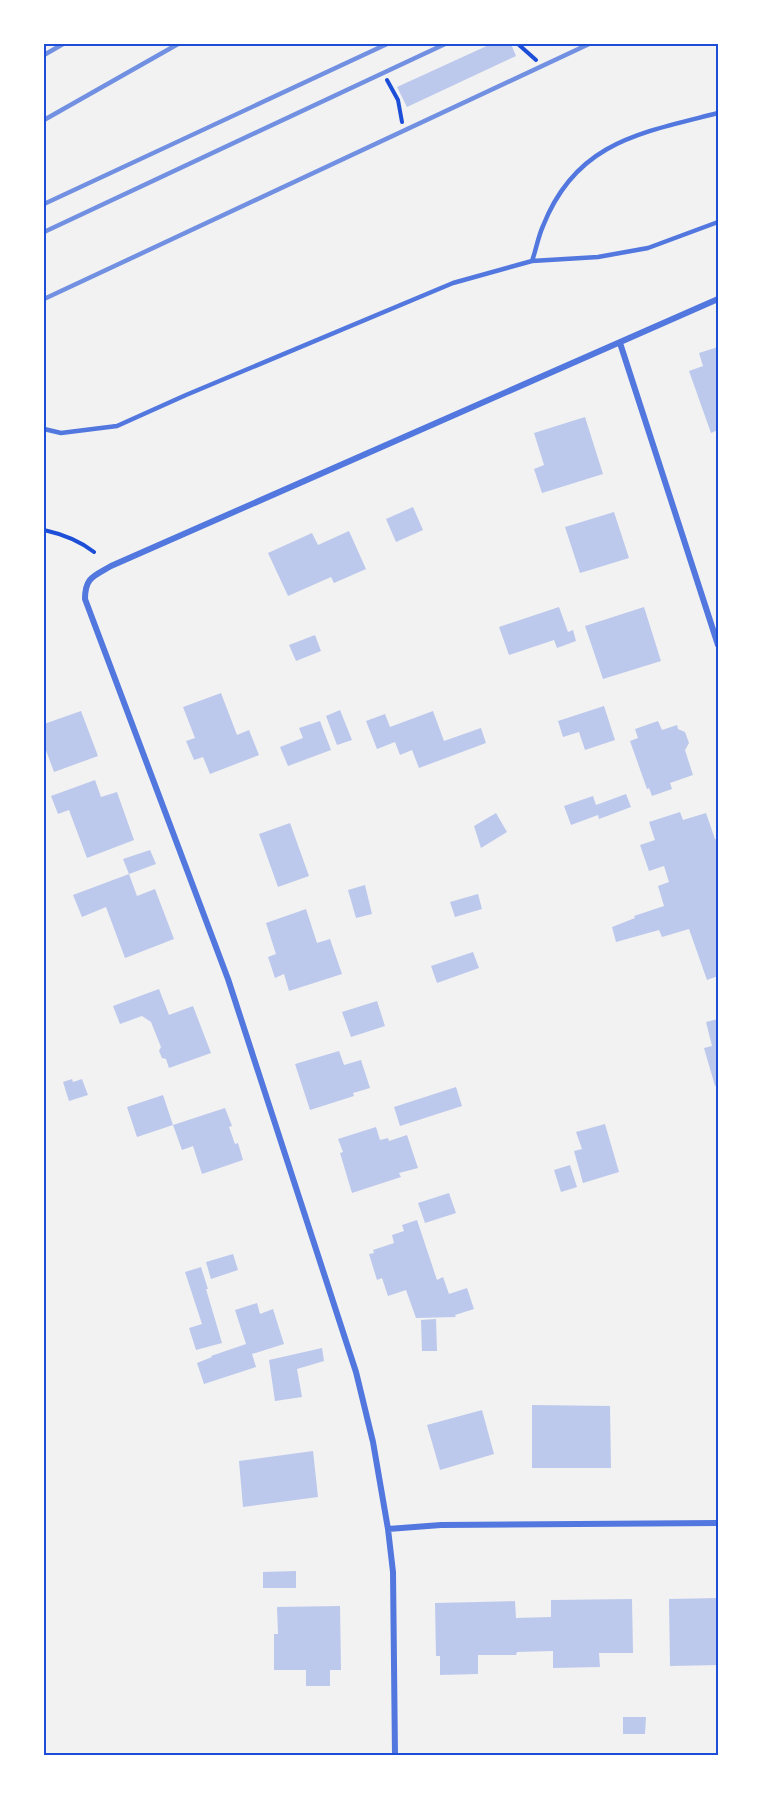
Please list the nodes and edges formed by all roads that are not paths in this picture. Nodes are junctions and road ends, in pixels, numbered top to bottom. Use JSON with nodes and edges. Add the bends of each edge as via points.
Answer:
{"nodes":[{"id":1,"x":718,"y":113,"type":"edge"},
{"id":2,"x":718,"y":222,"type":"edge"},
{"id":3,"x":532,"y":261,"type":"junction"},
{"id":4,"x":718,"y":299,"type":"edge"},
{"id":5,"x":620,"y":343,"type":"junction"},
{"id":6,"x":44,"y":429,"type":"edge"},
{"id":7,"x":718,"y":645,"type":"edge"},
{"id":8,"x":718,"y":1523,"type":"edge"},
{"id":9,"x":388,"y":1529,"type":"junction"},
{"id":10,"x":395,"y":1755,"type":"edge"}],
"edges":[{"from":1,"to":3,"type":"lane","via":[[662,128],[600,152],[571,177],[551,207]]},
{"from":2,"to":3,"type":"lane","via":[[648,248]]},
{"from":3,"to":6,"type":"lane","via":[[453,283],[117,426],[61,433]]},
{"from":4,"to":5,"type":"street"},
{"from":5,"to":7,"type":"street"},
{"from":5,"to":9,"type":"street","via":[[111,566],[89,579],[85,588],[85,599],[228,979],[356,1372]]},
{"from":8,"to":9,"type":"street","via":[[441,1525]]},
{"from":9,"to":10,"type":"street","via":[[393,1572]]}]}
